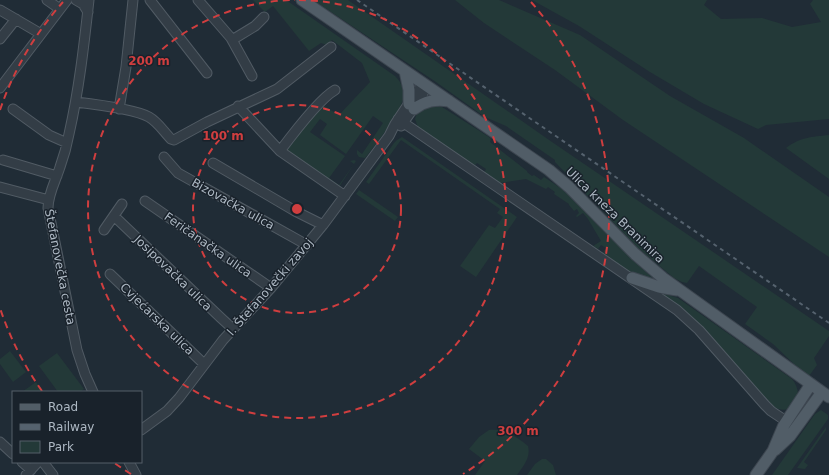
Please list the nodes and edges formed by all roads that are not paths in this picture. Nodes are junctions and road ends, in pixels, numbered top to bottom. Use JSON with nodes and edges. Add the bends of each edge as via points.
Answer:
{"nodes":[{"id":1,"x":47,"y":0,"type":"edge"},
{"id":2,"x":70,"y":0,"type":"edge"},
{"id":3,"x":89,"y":0,"type":"edge"},
{"id":4,"x":133,"y":0,"type":"edge"},
{"id":5,"x":150,"y":0,"type":"edge"},
{"id":6,"x":198,"y":0,"type":"edge"},
{"id":7,"x":302,"y":0,"type":"edge"},
{"id":8,"x":0,"y":10,"type":"edge"},
{"id":9,"x":60,"y":10,"type":"junction"},
{"id":10,"x":88,"y":12,"type":"junction"},
{"id":11,"x":264,"y":17,"type":"dead end"},
{"id":12,"x":16,"y":19,"type":"junction"},
{"id":13,"x":41,"y":34,"type":"junction"},
{"id":14,"x":0,"y":39,"type":"edge"},
{"id":15,"x":232,"y":40,"type":"junction"},
{"id":16,"x":331,"y":46,"type":"dead end"},
{"id":17,"x":405,"y":71,"type":"junction"},
{"id":18,"x":207,"y":73,"type":"dead end"},
{"id":19,"x":252,"y":76,"type":"dead end"},
{"id":20,"x":426,"y":85,"type":"junction"},
{"id":21,"x":0,"y":88,"type":"edge"},
{"id":22,"x":335,"y":90,"type":"dead end"},
{"id":23,"x":449,"y":101,"type":"junction"},
{"id":24,"x":76,"y":102,"type":"junction"},
{"id":25,"x":238,"y":106,"type":"junction"},
{"id":26,"x":411,"y":108,"type":"junction"},
{"id":27,"x":13,"y":109,"type":"dead end"},
{"id":28,"x":119,"y":109,"type":"junction"},
{"id":29,"x":401,"y":120,"type":"junction"},
{"id":30,"x":418,"y":132,"type":"junction"},
{"id":31,"x":391,"y":134,"type":"junction"},
{"id":32,"x":67,"y":143,"type":"junction"},
{"id":33,"x":280,"y":150,"type":"junction"},
{"id":34,"x":164,"y":156,"type":"dead end"},
{"id":35,"x":3,"y":160,"type":"dead end"},
{"id":36,"x":213,"y":163,"type":"dead end"},
{"id":37,"x":57,"y":176,"type":"junction"},
{"id":38,"x":0,"y":187,"type":"edge"},
{"id":39,"x":345,"y":196,"type":"junction"},
{"id":40,"x":49,"y":200,"type":"junction"},
{"id":41,"x":144,"y":200,"type":"dead end"},
{"id":42,"x":122,"y":204,"type":"dead end"},
{"id":43,"x":114,"y":216,"type":"junction"},
{"id":44,"x":323,"y":225,"type":"junction"},
{"id":45,"x":104,"y":230,"type":"dead end"},
{"id":46,"x":307,"y":245,"type":"junction"},
{"id":47,"x":110,"y":274,"type":"dead end"},
{"id":48,"x":632,"y":278,"type":"junction"},
{"id":49,"x":271,"y":288,"type":"junction"},
{"id":50,"x":680,"y":290,"type":"junction"},
{"id":51,"x":233,"y":329,"type":"junction"},
{"id":52,"x":204,"y":364,"type":"junction"},
{"id":53,"x":811,"y":384,"type":"junction"},
{"id":54,"x":93,"y":391,"type":"edge"},
{"id":55,"x":825,"y":394,"type":"edge"},
{"id":56,"x":786,"y":421,"type":"junction"},
{"id":57,"x":142,"y":429,"type":"edge"},
{"id":58,"x":0,"y":442,"type":"edge"},
{"id":59,"x":773,"y":452,"type":"junction"},
{"id":60,"x":12,"y":453,"type":"edge"},
{"id":61,"x":23,"y":463,"type":"edge"},
{"id":62,"x":37,"y":463,"type":"edge"},
{"id":63,"x":44,"y":463,"type":"edge"},
{"id":64,"x":129,"y":463,"type":"edge"},
{"id":65,"x":28,"y":472,"type":"edge"},
{"id":66,"x":53,"y":475,"type":"edge"},
{"id":67,"x":136,"y":475,"type":"edge"},
{"id":68,"x":756,"y":475,"type":"edge"}],
"edges":[{"from":1,"to":9,"type":"street"},
{"from":2,"to":9,"type":"street"},
{"from":2,"to":10,"type":"street","via":[[82,4]]},
{"from":3,"to":10,"type":"street","name":"Štefanovečka cesta"},
{"from":4,"to":28,"type":"street"},
{"from":5,"to":18,"type":"street"},
{"from":6,"to":15,"type":"street"},
{"from":7,"to":17,"type":"main road","name":"Ulica kneza Branimira"},
{"from":8,"to":12,"type":"street"},
{"from":9,"to":13,"type":"street"},
{"from":10,"to":24,"type":"street","name":"Štefanovečka cesta"},
{"from":11,"to":15,"type":"street","via":[[255,26]]},
{"from":12,"to":13,"type":"street"},
{"from":12,"to":14,"type":"street"},
{"from":13,"to":21,"type":"street"},
{"from":15,"to":19,"type":"street"},
{"from":16,"to":25,"type":"street","via":[[277,89]]},
{"from":17,"to":20,"type":"main road","name":"Ulica kneza Branimira"},
{"from":17,"to":26,"type":"main road"},
{"from":20,"to":23,"type":"main road","name":"Ulica kneza Branimira"},
{"from":20,"to":26,"type":"street","name":"I. Štefanovečki zavoj","via":[[419,89]]},
{"from":22,"to":33,"type":"street"},
{"from":23,"to":26,"type":"main road","via":[[430,100]]},
{"from":23,"to":50,"type":"main road","name":"Ulica kneza Branimira","via":[[560,179],[644,262]]},
{"from":24,"to":28,"type":"street"},
{"from":24,"to":32,"type":"street","name":"Štefanovečka cesta"},
{"from":25,"to":28,"type":"street","via":[[174,140],[148,116]]},
{"from":25,"to":33,"type":"street"},
{"from":26,"to":29,"type":"street","name":"I. Štefanovečki zavoj"},
{"from":26,"to":30,"type":"street","via":[[412,120]]},
{"from":27,"to":32,"type":"street","via":[[49,135]]},
{"from":29,"to":30,"type":"street"},
{"from":29,"to":31,"type":"street","name":"I. Štefanovečki zavoj"},
{"from":30,"to":31,"type":"street","via":[[405,130]]},
{"from":30,"to":48,"type":"street"},
{"from":31,"to":39,"type":"street","name":"I. Štefanovečki zavoj"},
{"from":32,"to":37,"type":"street","name":"Štefanovečka cesta"},
{"from":33,"to":39,"type":"street"},
{"from":34,"to":46,"type":"street","name":"Bizovačka ulica","via":[[178,173]]},
{"from":35,"to":37,"type":"street"},
{"from":36,"to":44,"type":"street"},
{"from":37,"to":40,"type":"street","name":"Štefanovečka cesta"},
{"from":38,"to":40,"type":"street"},
{"from":39,"to":44,"type":"street","name":"I. Štefanovečki zavoj"},
{"from":40,"to":54,"type":"street","name":"Štefanovečka cesta","via":[[50,221],[77,350]]},
{"from":41,"to":49,"type":"street","name":"Feričanačka ulica"},
{"from":42,"to":43,"type":"street"},
{"from":43,"to":45,"type":"street"},
{"from":43,"to":51,"type":"street","name":"Josipovačka ulica"},
{"from":44,"to":46,"type":"street","name":"I. Štefanovečki zavoj"},
{"from":46,"to":49,"type":"street","name":"I. Štefanovečki zavoj"},
{"from":47,"to":52,"type":"street","name":"Cvjećarska ulica"},
{"from":48,"to":50,"type":"main road","via":[[659,287]]},
{"from":48,"to":56,"type":"street","via":[[693,324],[765,405]]},
{"from":49,"to":51,"type":"street","name":"I. Štefanovečki zavoj"},
{"from":50,"to":53,"type":"main road","name":"Ulica kneza Branimira"},
{"from":51,"to":52,"type":"street","name":"I. Štefanovečki zavoj"},
{"from":52,"to":57,"type":"street","name":"I. Štefanovečki zavoj","via":[[167,411]]},
{"from":53,"to":55,"type":"main road","name":"Ulica kneza Branimira"},
{"from":53,"to":56,"type":"main road"},
{"from":55,"to":59,"type":"main road"},
{"from":56,"to":59,"type":"main road"},
{"from":58,"to":60,"type":"street"},
{"from":59,"to":68,"type":"main road"},
{"from":61,"to":65,"type":"street"},
{"from":62,"to":65,"type":"street"},
{"from":63,"to":66,"type":"street"},
{"from":64,"to":67,"type":"street"}]}
